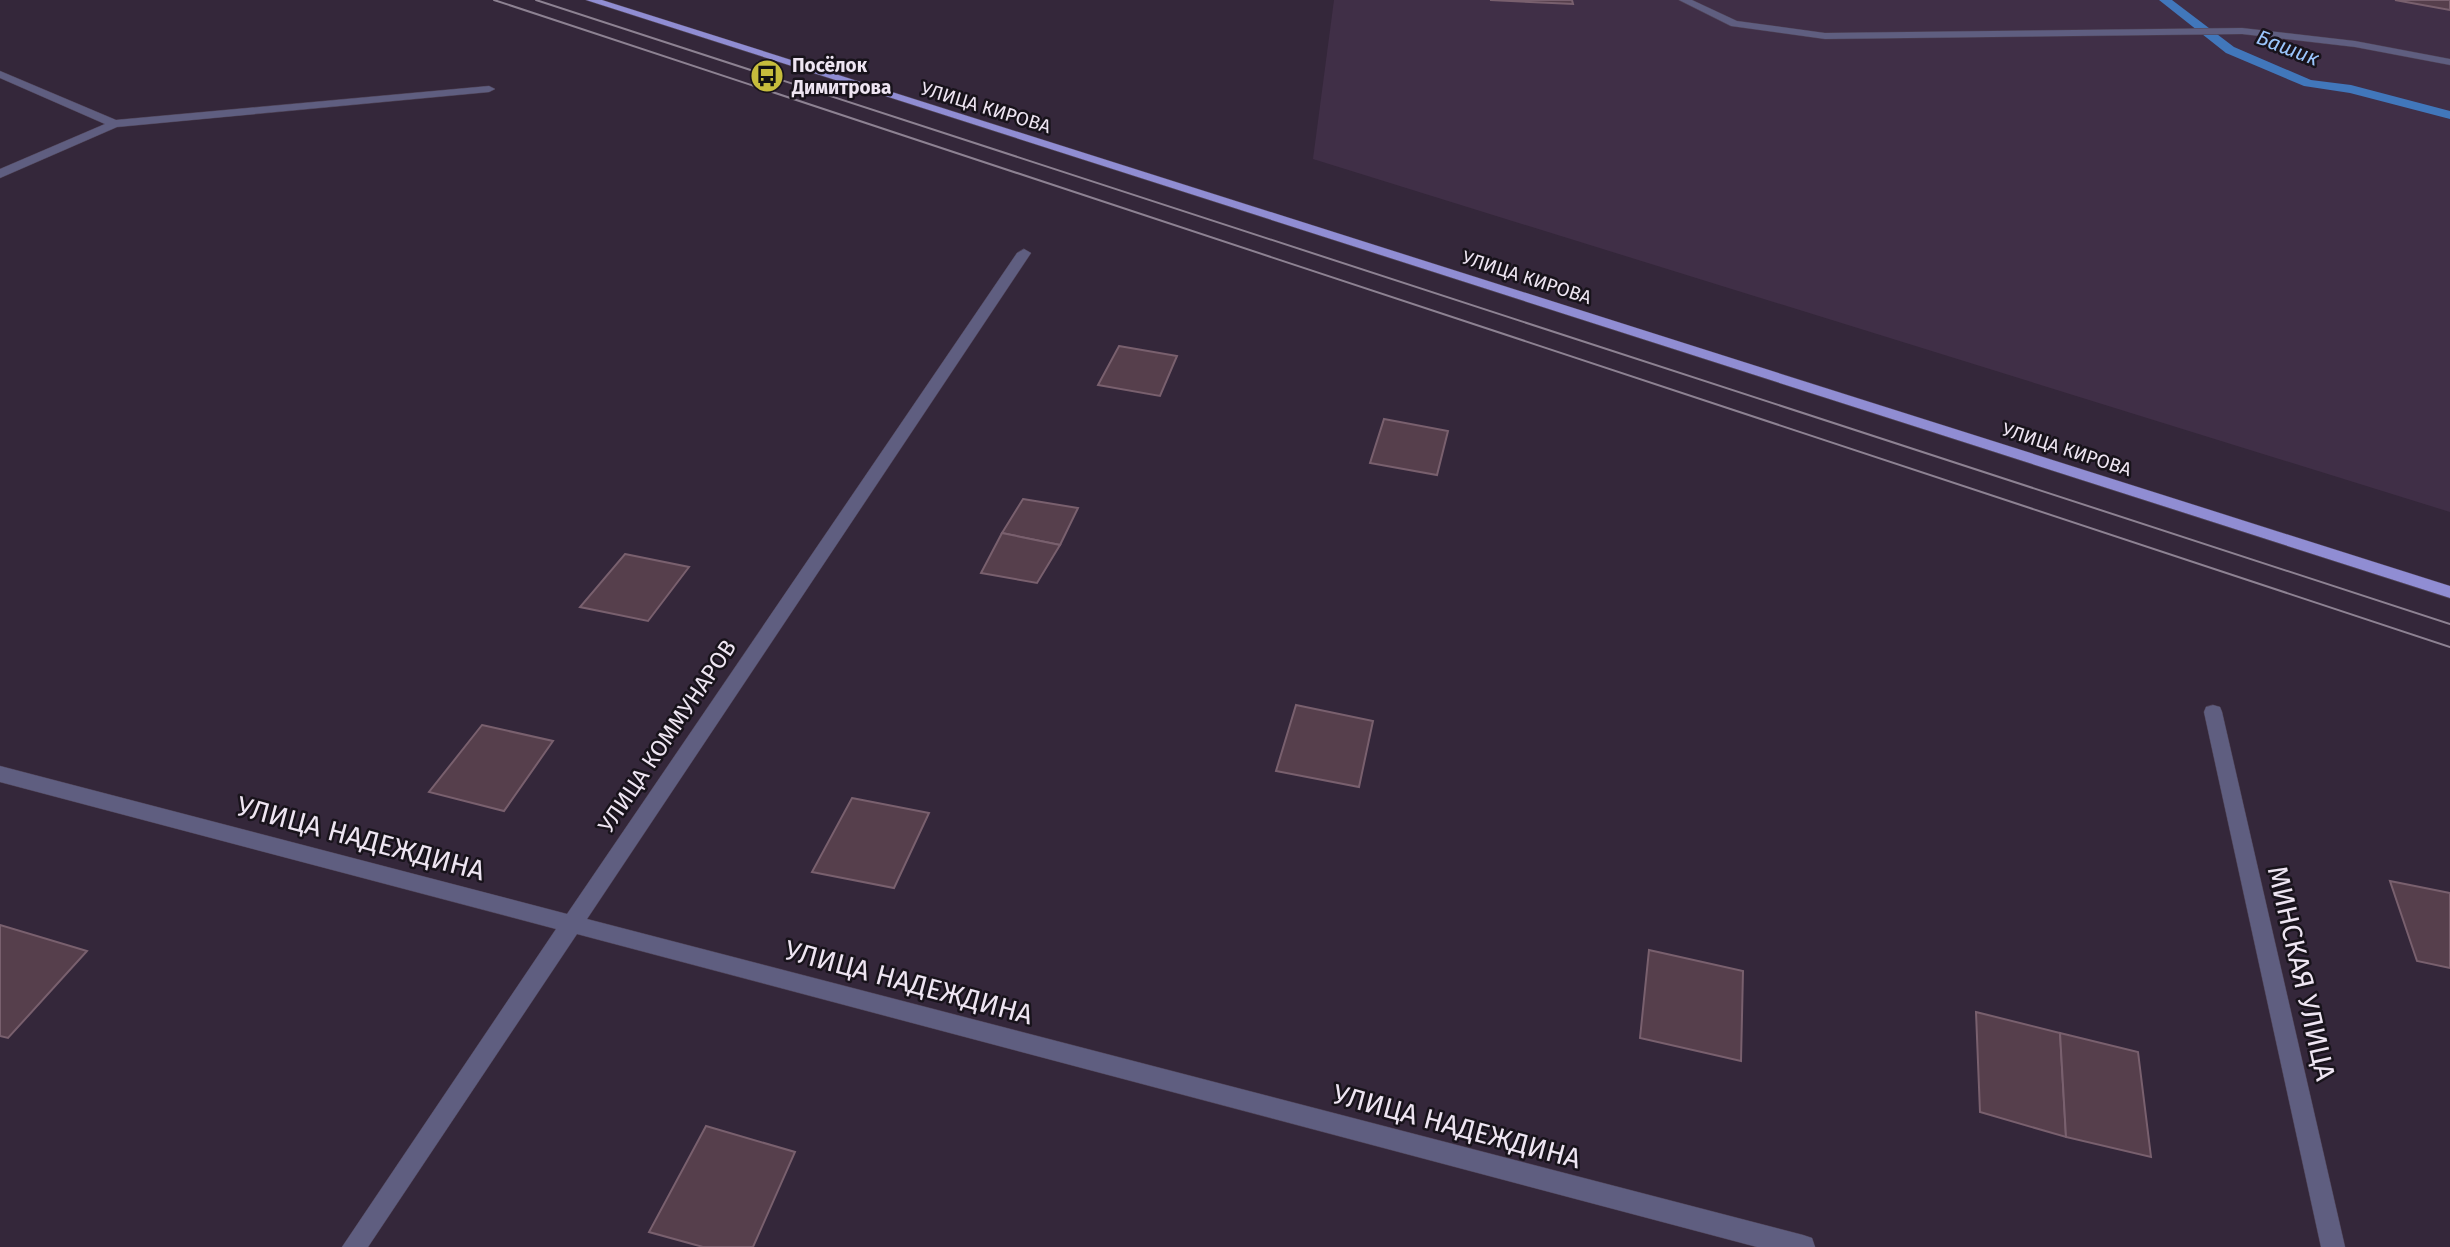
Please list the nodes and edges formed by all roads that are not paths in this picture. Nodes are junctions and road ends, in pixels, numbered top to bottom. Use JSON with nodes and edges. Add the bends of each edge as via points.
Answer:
{"nodes":[{"id":1,"x":591,"y":0,"type":"edge"},
{"id":2,"x":1684,"y":0,"type":"edge"},
{"id":3,"x":2450,"y":62,"type":"edge"},
{"id":4,"x":0,"y":74,"type":"edge"},
{"id":5,"x":489,"y":89,"type":"dead end"},
{"id":6,"x":115,"y":124,"type":"junction"},
{"id":7,"x":0,"y":174,"type":"edge"},
{"id":8,"x":1024,"y":254,"type":"dead end"},
{"id":9,"x":2450,"y":592,"type":"edge"},
{"id":10,"x":2213,"y":712,"type":"dead end"},
{"id":11,"x":0,"y":774,"type":"edge"},
{"id":12,"x":570,"y":923,"type":"junction"},
{"id":13,"x":354,"y":1247,"type":"edge"},
{"id":14,"x":1803,"y":1247,"type":"edge"},
{"id":15,"x":2333,"y":1247,"type":"edge"}],
"edges":[{"from":1,"to":9,"type":"main road","name":"УЛИЦА КИРОВА"},
{"from":2,"to":3,"type":"street","via":[[1735,24],[1825,36],[2242,31],[2355,44]]},
{"from":4,"to":6,"type":"street"},
{"from":5,"to":6,"type":"street"},
{"from":6,"to":7,"type":"street"},
{"from":8,"to":12,"type":"street","name":"УЛИЦА КОММУНАРОВ"},
{"from":10,"to":15,"type":"street","name":"МИНСКАЯ УЛИЦА"},
{"from":11,"to":12,"type":"street","name":"УЛИЦА НАДЕЖДИНА"},
{"from":12,"to":13,"type":"street","name":"УЛИЦА КОММУНАРОВ"},
{"from":12,"to":14,"type":"street","name":"УЛИЦА НАДЕЖДИНА"}]}
